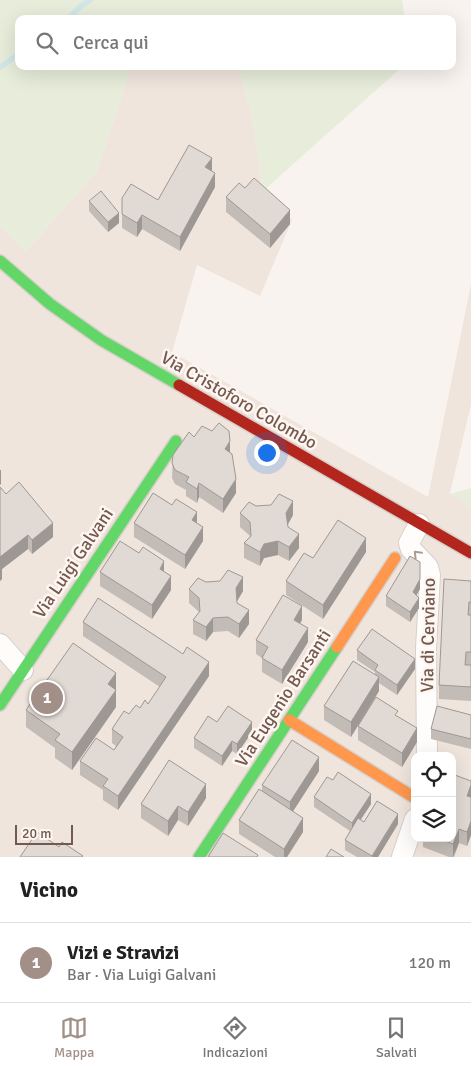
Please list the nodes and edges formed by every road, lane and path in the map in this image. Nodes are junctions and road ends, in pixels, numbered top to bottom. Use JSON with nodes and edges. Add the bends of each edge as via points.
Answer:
{"nodes":[{"id":1,"x":0,"y":262,"type":"edge"},
{"id":2,"x":176,"y":441,"type":"dead end"},
{"id":3,"x":419,"y":524,"type":"junction"},
{"id":4,"x":471,"y":553,"type":"edge"},
{"id":5,"x":395,"y":558,"type":"dead end"},
{"id":6,"x":0,"y":644,"type":"edge"},
{"id":7,"x":23,"y":670,"type":"junction"},
{"id":8,"x":0,"y":705,"type":"edge"},
{"id":9,"x":289,"y":720,"type":"junction"},
{"id":10,"x":427,"y":752,"type":"edge"},
{"id":11,"x":413,"y":797,"type":"edge"},
{"id":12,"x":411,"y":831,"type":"edge"},
{"id":13,"x":199,"y":857,"type":"edge"},
{"id":14,"x":402,"y":857,"type":"edge"}],
"edges":[{"from":1,"to":3,"type":"street","name":"Via Cristoforo Colombo","via":[[50,304],[101,340]]},
{"from":2,"to":7,"type":"street","name":"Via Luigi Galvani"},
{"from":3,"to":4,"type":"street","name":"Via Cristoforo Colombo"},
{"from":10,"to":3,"type":"street","name":"Via di Cerviano","one_way":true,"via":[[426,649],[430,574],[409,543]]},
{"from":5,"to":9,"type":"street","name":"Via Eugenio Barsanti"},
{"from":6,"to":7,"type":"street"},
{"from":7,"to":8,"type":"street","name":"Via Luigi Galvani"},
{"from":9,"to":11,"type":"street"},
{"from":9,"to":13,"type":"street","name":"Via Eugenio Barsanti"},
{"from":12,"to":14,"type":"street"}]}
